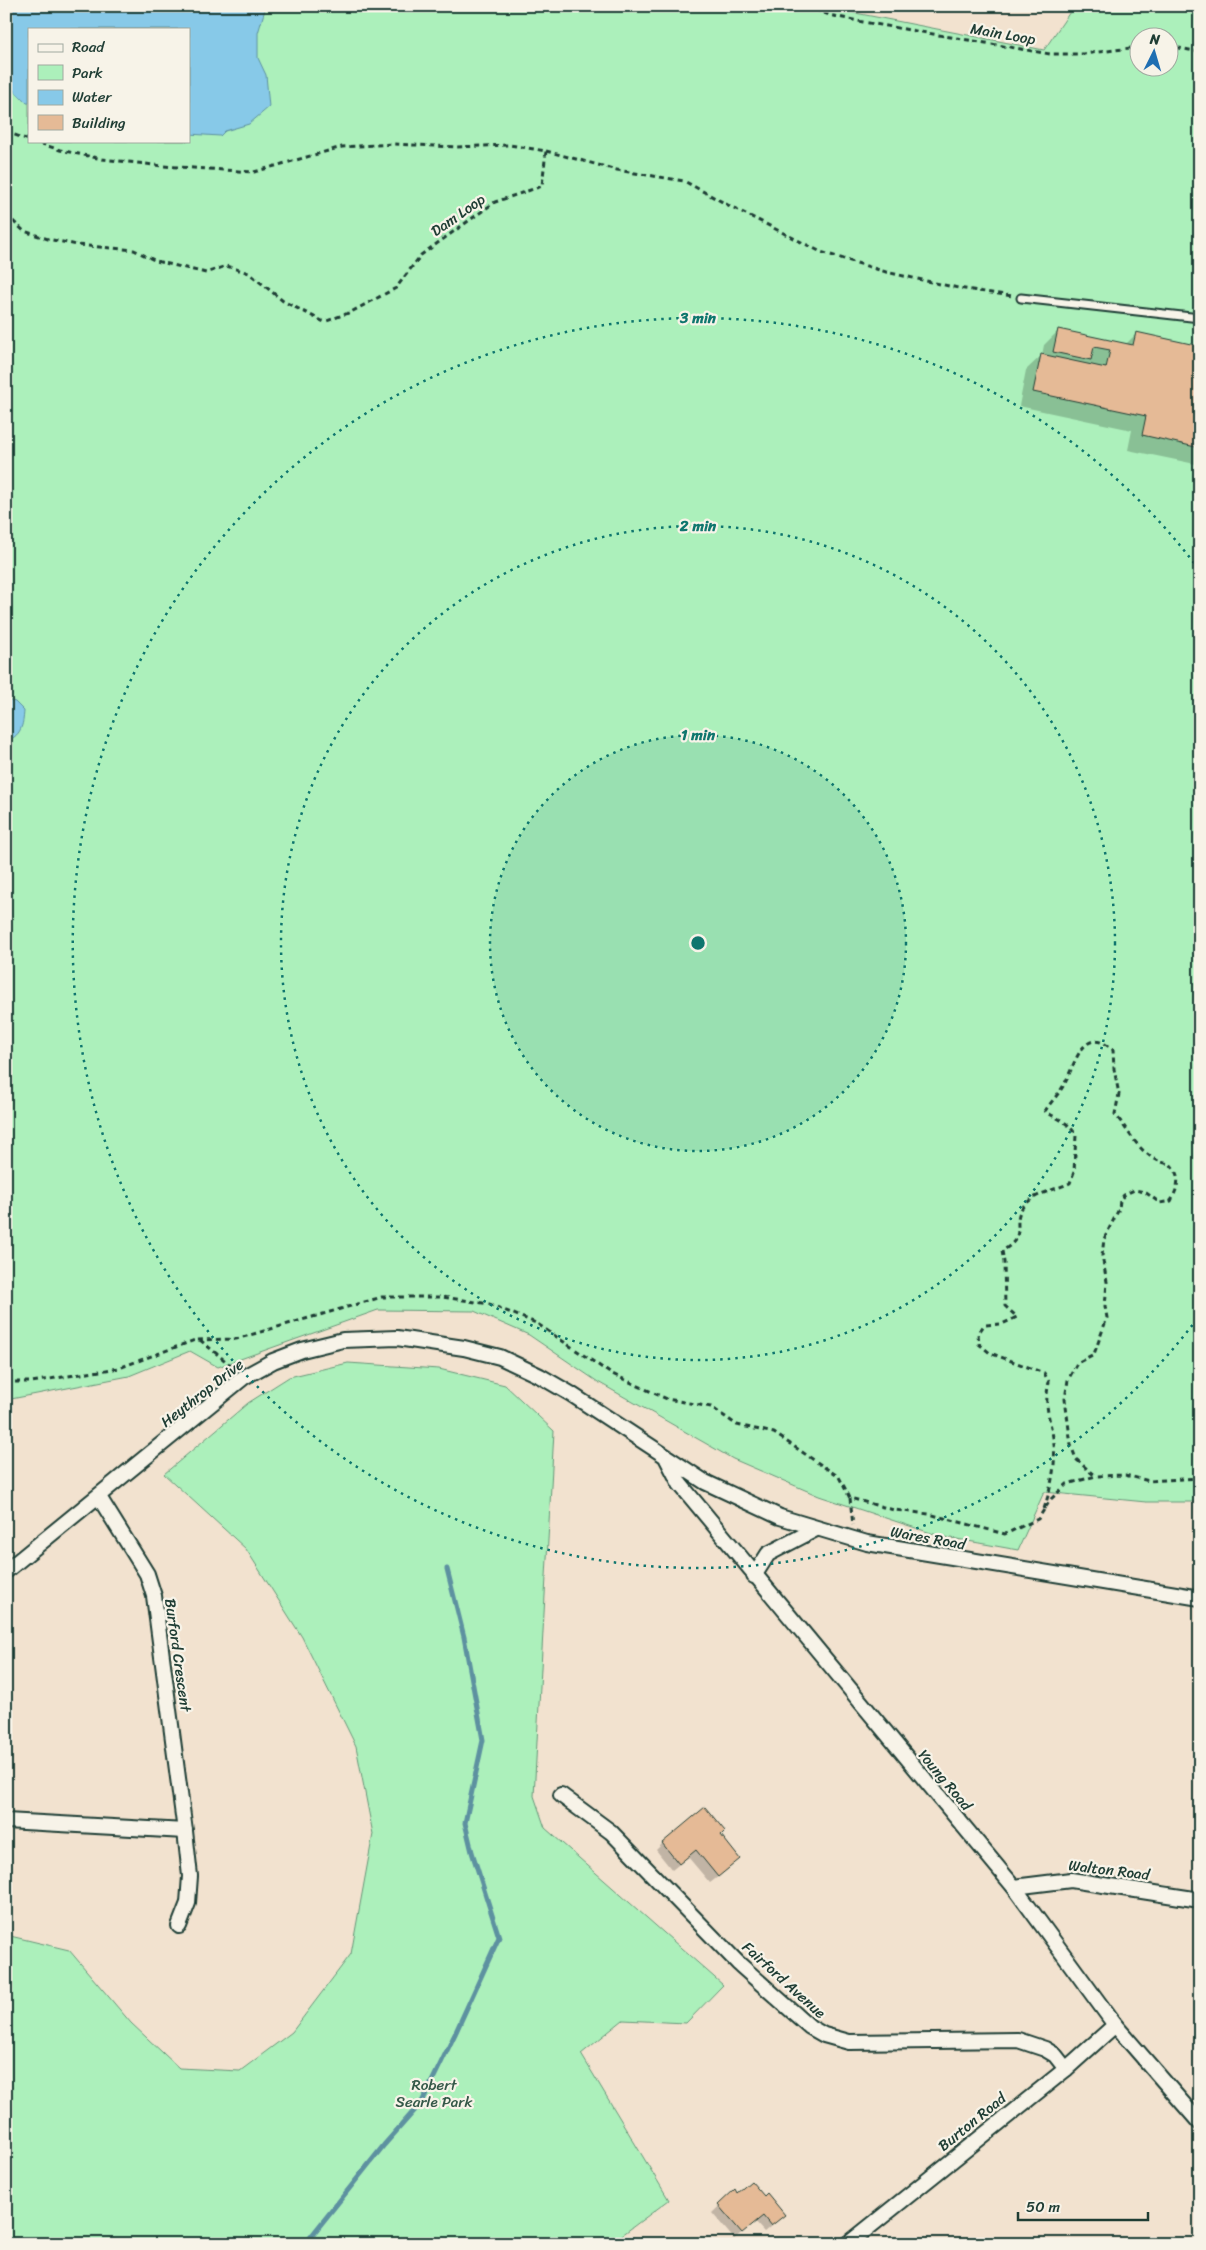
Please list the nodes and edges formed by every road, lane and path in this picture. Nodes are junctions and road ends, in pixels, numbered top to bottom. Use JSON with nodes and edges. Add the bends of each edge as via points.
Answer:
{"nodes":[{"id":1,"x":807,"y":6,"type":"edge"},
{"id":2,"x":1178,"y":48,"type":"edge"},
{"id":3,"x":1128,"y":49,"type":"edge"},
{"id":4,"x":1200,"y":52,"type":"edge"},
{"id":5,"x":6,"y":132,"type":"edge"},
{"id":6,"x":28,"y":140,"type":"edge"},
{"id":7,"x":36,"y":142,"type":"edge"},
{"id":8,"x":546,"y":151,"type":"junction"},
{"id":9,"x":6,"y":215,"type":"edge"},
{"id":10,"x":1021,"y":298,"type":"joint"},
{"id":11,"x":1200,"y":318,"type":"edge"},
{"id":12,"x":200,"y":1340,"type":"dead end"},
{"id":13,"x":244,"y":1377,"type":"junction"},
{"id":14,"x":667,"y":1458,"type":"junction"},
{"id":15,"x":1096,"y":1476,"type":"dead end"},
{"id":16,"x":99,"y":1497,"type":"junction"},
{"id":17,"x":850,"y":1498,"type":"dead end"},
{"id":18,"x":1043,"y":1512,"type":"dead end"},
{"id":19,"x":816,"y":1529,"type":"junction"},
{"id":20,"x":854,"y":1540,"type":"junction"},
{"id":21,"x":6,"y":1571,"type":"edge"},
{"id":22,"x":754,"y":1576,"type":"junction"},
{"id":23,"x":1200,"y":1598,"type":"edge"},
{"id":24,"x":561,"y":1795,"type":"dead end"},
{"id":25,"x":6,"y":1821,"type":"edge"},
{"id":26,"x":185,"y":1831,"type":"junction"},
{"id":27,"x":1014,"y":1887,"type":"junction"},
{"id":28,"x":1200,"y":1900,"type":"edge"},
{"id":29,"x":179,"y":1926,"type":"dead end"},
{"id":30,"x":1115,"y":2025,"type":"junction"},
{"id":31,"x":1066,"y":2069,"type":"junction"},
{"id":32,"x":1200,"y":2122,"type":"edge"},
{"id":33,"x":848,"y":2244,"type":"edge"}],
"edges":[{"from":1,"to":3,"type":"path","name":"Main Loop","via":[[829,15],[863,22],[1050,54]]},
{"from":2,"to":4,"type":"path"},
{"from":5,"to":6,"type":"path"},
{"from":7,"to":8,"type":"path","via":[[102,159],[254,172],[342,147],[510,145]]},
{"from":8,"to":9,"type":"path","name":"Dam Loop","via":[[542,186],[495,202],[421,255],[396,288],[324,322],[283,301],[249,274],[234,268],[226,266],[206,273],[156,261],[134,250],[48,239],[24,232]]},
{"from":8,"to":10,"type":"path","via":[[617,170],[684,181],[822,252],[886,272]]},
{"from":10,"to":11,"type":"lane"},
{"from":12,"to":13,"type":"path"},
{"from":13,"to":14,"type":"street","name":"Heythrop Drive","via":[[302,1350],[343,1340],[397,1338],[464,1348],[500,1357],[540,1376]]},
{"from":13,"to":16,"type":"street","name":"Heythrop Drive"},
{"from":14,"to":19,"type":"street","name":"Wares Road","via":[[741,1500]]},
{"from":14,"to":22,"type":"street","name":"Young Road","via":[[680,1484]]},
{"from":15,"to":18,"type":"path","via":[[1076,1459],[1065,1399],[1068,1380],[1077,1364],[1094,1354],[1105,1326],[1107,1282],[1102,1256],[1104,1239],[1124,1195],[1140,1190],[1160,1203],[1171,1201],[1179,1177],[1170,1164],[1159,1163],[1136,1144],[1115,1114],[1119,1094],[1113,1050],[1105,1043],[1095,1042],[1078,1051],[1063,1088],[1045,1111],[1065,1121],[1076,1135],[1074,1172],[1070,1183],[1030,1200],[1021,1210],[1019,1231],[1012,1245],[1002,1251],[1004,1306],[1017,1317],[1002,1324],[984,1325],[978,1334],[979,1344],[990,1353],[1044,1373],[1049,1382],[1045,1398],[1054,1444],[1054,1479]]},
{"from":16,"to":21,"type":"street","name":"Heythrop Drive"},
{"from":16,"to":26,"type":"street","name":"Burford Crescent","via":[[147,1574],[154,1596]]},
{"from":17,"to":20,"type":"path"},
{"from":19,"to":20,"type":"street","name":"Wares Road"},
{"from":19,"to":22,"type":"street","via":[[768,1554]]},
{"from":20,"to":23,"type":"street","name":"Wares Road"},
{"from":22,"to":27,"type":"street","name":"Young Road"},
{"from":24,"to":31,"type":"street","name":"Fairford Avenue","via":[[611,1832],[738,1963],[810,2027],[824,2035],[849,2042],[1018,2040],[1055,2055]]},
{"from":25,"to":26,"type":"street"},
{"from":26,"to":29,"type":"street","name":"Burford Crescent","via":[[188,1903]]},
{"from":27,"to":28,"type":"street","name":"Walton Road","via":[[1071,1880]]},
{"from":27,"to":30,"type":"street","name":"Young Road"},
{"from":30,"to":31,"type":"street","name":"Burton Road"},
{"from":30,"to":32,"type":"street","name":"Young Road"},
{"from":31,"to":33,"type":"street","name":"Burton Road"}]}
